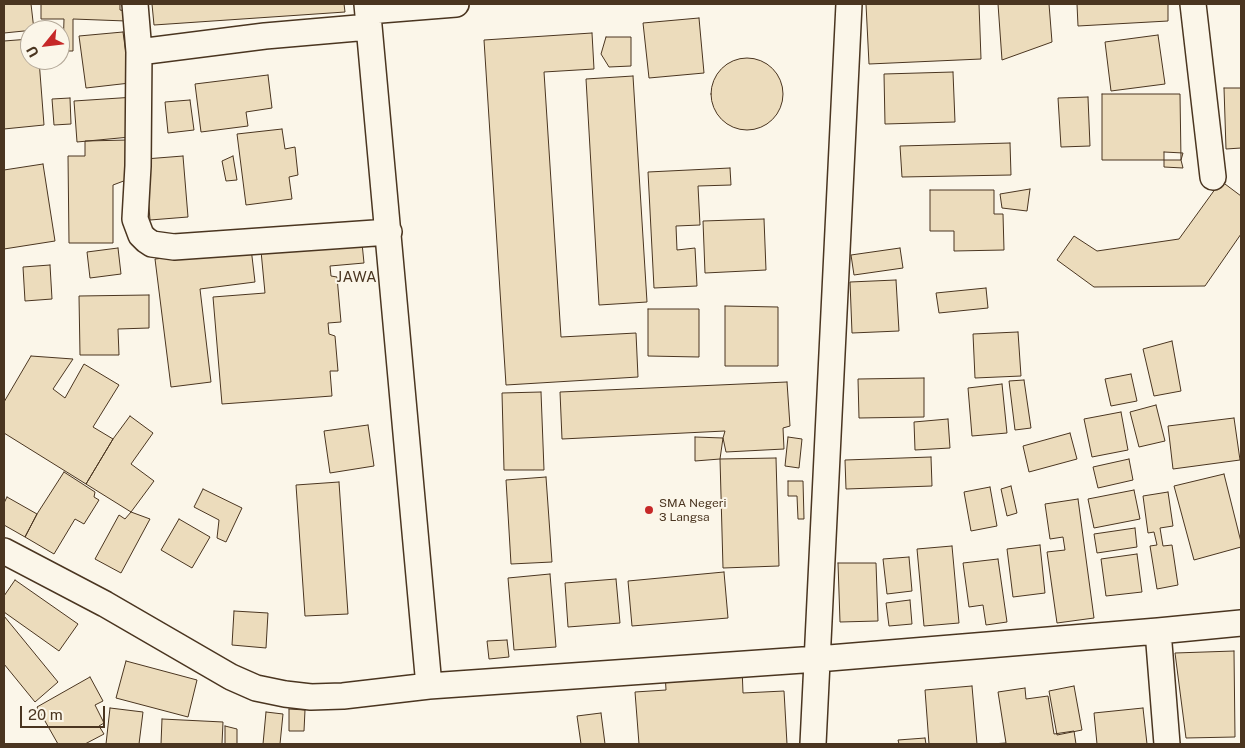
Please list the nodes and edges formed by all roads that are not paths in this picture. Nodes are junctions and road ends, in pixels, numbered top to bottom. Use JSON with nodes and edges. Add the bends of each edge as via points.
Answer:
{"nodes":[{"id":1,"x":136,"y":4,"type":"edge"},
{"id":2,"x":456,"y":4,"type":"edge"},
{"id":3,"x":849,"y":4,"type":"edge"},
{"id":4,"x":1193,"y":4,"type":"edge"},
{"id":5,"x":368,"y":14,"type":"edge"},
{"id":6,"x":139,"y":52,"type":"junction"},
{"id":7,"x":1213,"y":177,"type":"dead end"},
{"id":8,"x":389,"y":232,"type":"junction"},
{"id":9,"x":4,"y":552,"type":"edge"},
{"id":10,"x":1241,"y":623,"type":"edge"},
{"id":11,"x":1158,"y":631,"type":"junction"},
{"id":12,"x":817,"y":659,"type":"junction"},
{"id":13,"x":429,"y":686,"type":"junction"},
{"id":14,"x":813,"y":744,"type":"edge"},
{"id":15,"x":1167,"y":744,"type":"edge"}],
"edges":[{"from":1,"to":6,"type":"street"},
{"from":2,"to":5,"type":"street"},
{"from":3,"to":12,"type":"street"},
{"from":4,"to":7,"type":"street"},
{"from":5,"to":6,"type":"street","via":[[265,36]]},
{"from":5,"to":8,"type":"street"},
{"from":6,"to":8,"type":"street","via":[[135,219],[146,240],[174,247]]},
{"from":8,"to":13,"type":"street"},
{"from":9,"to":13,"type":"street","via":[[256,688],[285,694],[343,696]]},
{"from":10,"to":11,"type":"street"},
{"from":11,"to":12,"type":"street"},
{"from":11,"to":15,"type":"street"},
{"from":12,"to":13,"type":"street"},
{"from":12,"to":14,"type":"street"}]}
